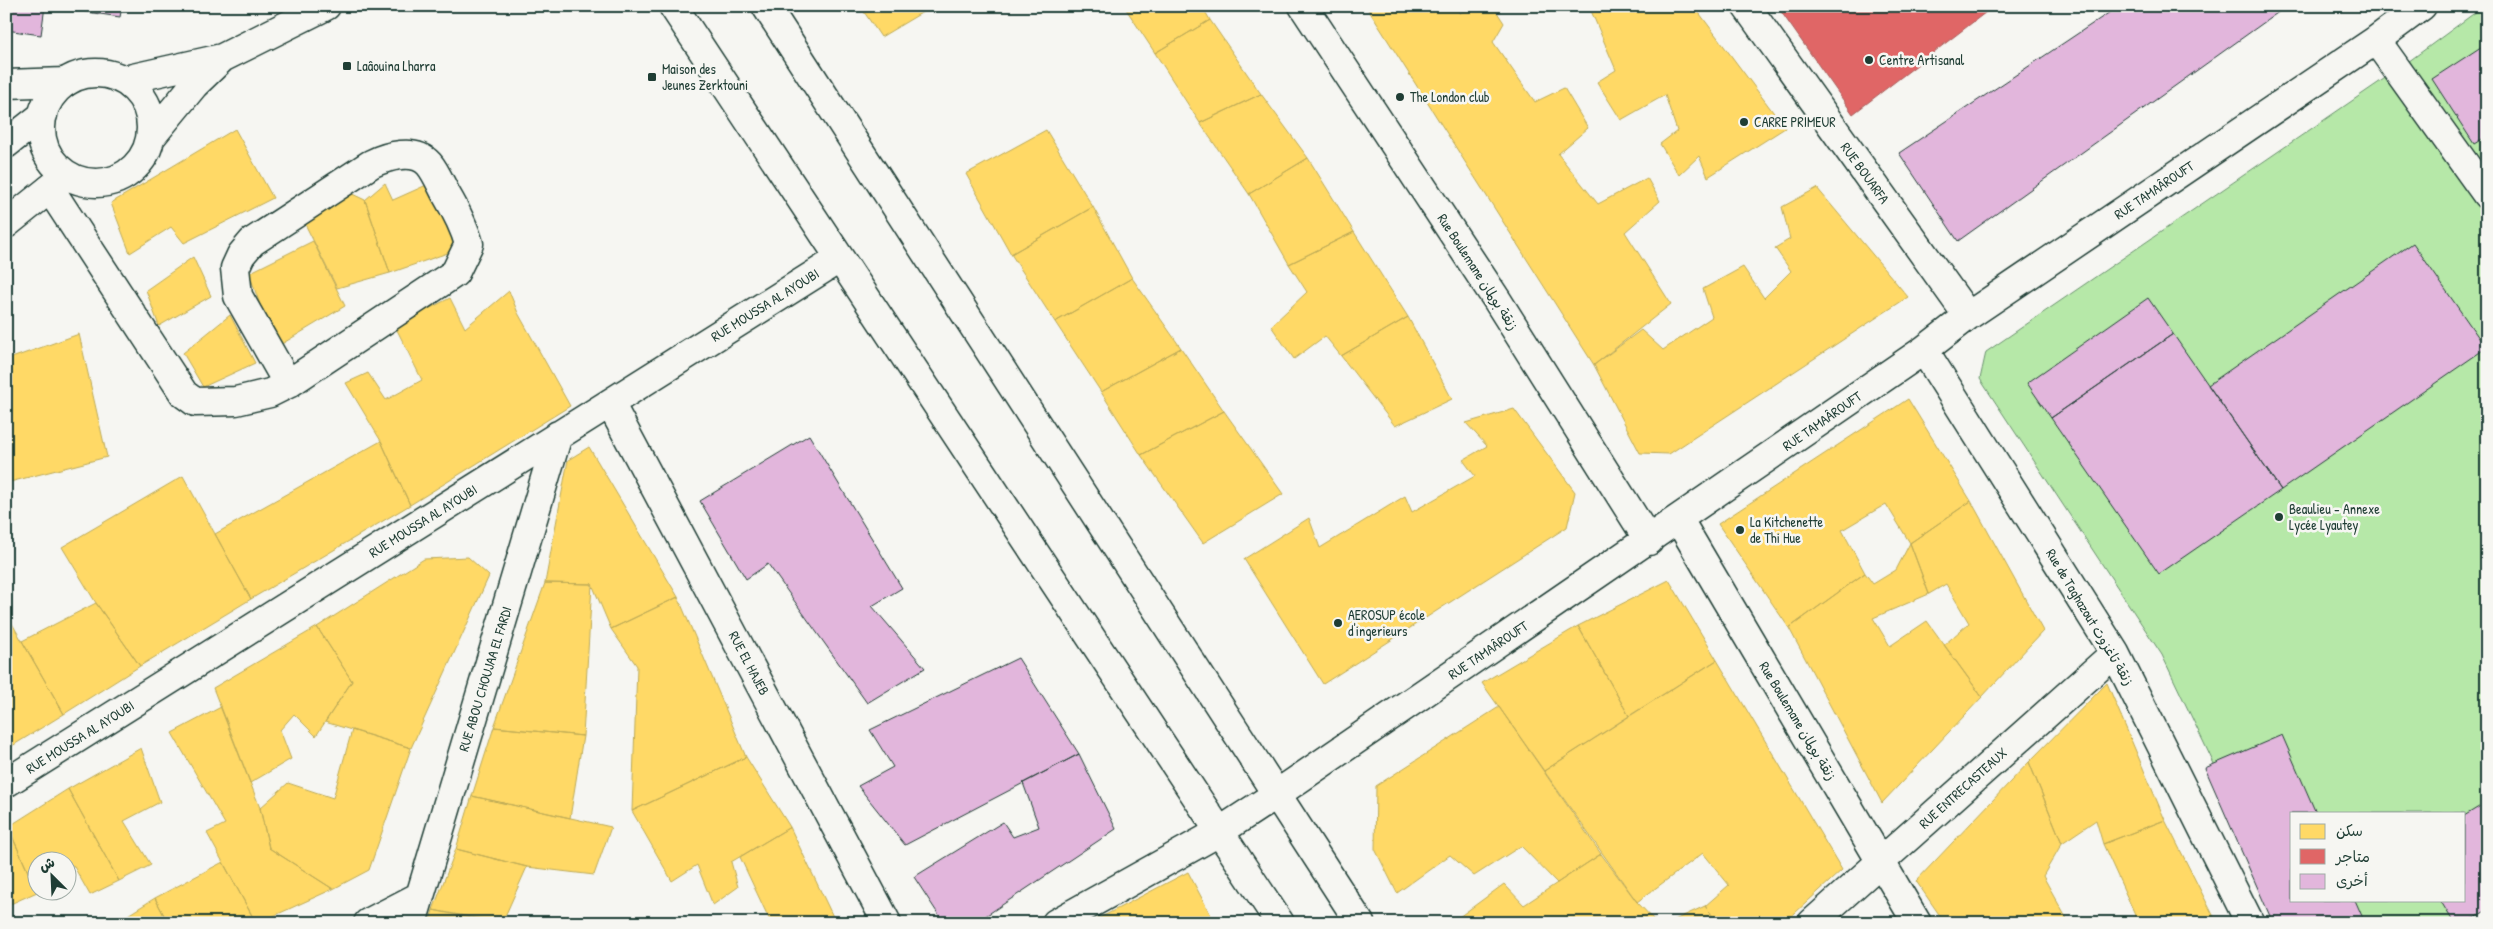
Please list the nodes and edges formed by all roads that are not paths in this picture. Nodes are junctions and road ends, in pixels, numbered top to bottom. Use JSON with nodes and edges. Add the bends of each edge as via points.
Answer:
{"nodes":[{"id":1,"x":326,"y":6,"type":"edge"},
{"id":2,"x":673,"y":6,"type":"edge"},
{"id":3,"x":766,"y":6,"type":"edge"},
{"id":4,"x":1303,"y":6,"type":"edge"},
{"id":5,"x":1746,"y":6,"type":"edge"},
{"id":6,"x":2422,"y":6,"type":"edge"},
{"id":7,"x":2376,"y":40,"type":"junction"},
{"id":8,"x":222,"y":58,"type":"junction"},
{"id":9,"x":124,"y":80,"type":"junction"},
{"id":10,"x":66,"y":82,"type":"junction"},
{"id":11,"x":6,"y":84,"type":"edge"},
{"id":12,"x":6,"y":88,"type":"edge"},
{"id":13,"x":45,"y":110,"type":"junction"},
{"id":14,"x":152,"y":136,"type":"junction"},
{"id":15,"x":6,"y":144,"type":"edge"},
{"id":16,"x":59,"y":182,"type":"junction"},
{"id":17,"x":2487,"y":195,"type":"edge"},
{"id":18,"x":6,"y":224,"type":"edge"},
{"id":19,"x":839,"y":259,"type":"junction"},
{"id":20,"x":1968,"y":316,"type":"junction"},
{"id":21,"x":1924,"y":350,"type":"junction"},
{"id":22,"x":288,"y":384,"type":"junction"},
{"id":23,"x":610,"y":403,"type":"junction"},
{"id":24,"x":558,"y":435,"type":"junction"},
{"id":25,"x":1679,"y":520,"type":"junction"},
{"id":26,"x":1649,"y":541,"type":"junction"},
{"id":27,"x":2115,"y":653,"type":"junction"},
{"id":28,"x":6,"y":783,"type":"edge"},
{"id":29,"x":1277,"y":794,"type":"junction"},
{"id":30,"x":1219,"y":832,"type":"junction"},
{"id":31,"x":1881,"y":862,"type":"junction"},
{"id":32,"x":420,"y":896,"type":"junction"},
{"id":33,"x":368,"y":923,"type":"edge"},
{"id":34,"x":412,"y":923,"type":"edge"},
{"id":35,"x":887,"y":923,"type":"edge"},
{"id":36,"x":1056,"y":923,"type":"edge"},
{"id":37,"x":1280,"y":923,"type":"edge"},
{"id":38,"x":1360,"y":923,"type":"edge"},
{"id":39,"x":1812,"y":923,"type":"edge"},
{"id":40,"x":1917,"y":923,"type":"edge"},
{"id":41,"x":2250,"y":923,"type":"edge"}],
"edges":[{"from":1,"to":8,"type":"street"},
{"from":2,"to":19,"type":"street"},
{"from":3,"to":29,"type":"street"},
{"from":4,"to":26,"type":"street","name":"Rue Boulemane زنقة بولمان","via":[[1497,300]]},
{"from":5,"to":20,"type":"street","name":"RUE BOUARFA"},
{"from":6,"to":7,"type":"street","name":"RUE TAMAÂROUFT"},
{"from":7,"to":17,"type":"street"},
{"from":7,"to":20,"type":"street","name":"RUE TAMAÂROUFT"},
{"from":8,"to":9,"type":"street"},
{"from":8,"to":14,"type":"street","via":[[194,85]]},
{"from":9,"to":10,"type":"street","via":[[105,73],[85,74]]},
{"from":9,"to":14,"type":"street","via":[[140,94],[150,114]]},
{"from":10,"to":11,"type":"street"},
{"from":10,"to":13,"type":"street","via":[[51,97]]},
{"from":12,"to":13,"type":"street"},
{"from":13,"to":15,"type":"street"},
{"from":13,"to":16,"type":"street","via":[[42,138]]},
{"from":14,"to":16,"type":"street","via":[[144,156],[130,172],[110,182]]},
{"from":16,"to":18,"type":"street"},
{"from":16,"to":22,"type":"street","via":[[184,394],[195,402],[236,401],[270,393]]},
{"from":19,"to":23,"type":"street","name":"RUE MOUSSA AL AYOUBI"},
{"from":19,"to":30,"type":"street"},
{"from":20,"to":21,"type":"street","name":"RUE TAMAÂROUFT"},
{"from":21,"to":25,"type":"street","name":"RUE TAMAÂROUFT"},
{"from":21,"to":27,"type":"street","name":"Rue de Taghazout زنقة تاغزوت"},
{"from":22,"to":22,"type":"street","via":[[455,273],[469,244],[458,215],[428,163],[405,155],[386,157],[370,164],[269,230],[241,254],[235,268],[238,296]]},
{"from":23,"to":24,"type":"street","name":"RUE MOUSSA AL AYOUBI"},
{"from":23,"to":35,"type":"street","name":"RUE EL HAJEB"},
{"from":24,"to":28,"type":"street","name":"RUE MOUSSA AL AYOUBI"},
{"from":24,"to":32,"type":"street","name":"RUE ABOU CHOUJAA EL FARDI"},
{"from":25,"to":26,"type":"street","name":"RUE TAMAÂROUFT"},
{"from":25,"to":31,"type":"street","name":"Rue Boulemane زنقة بولمان"},
{"from":26,"to":29,"type":"street","name":"RUE TAMAÂROUFT"},
{"from":27,"to":31,"type":"street","name":"RUE ENTRECASTEAUX"},
{"from":27,"to":41,"type":"street","name":"Rue de Taghazout زنقة تاغزوت"},
{"from":29,"to":30,"type":"street","name":"RUE TAMAÂROUFT"},
{"from":29,"to":38,"type":"street"},
{"from":30,"to":36,"type":"street","name":"RUE TAMAÂROUFT"},
{"from":30,"to":37,"type":"street"},
{"from":31,"to":39,"type":"street","name":"RUE ENTRECASTEAUX"},
{"from":31,"to":40,"type":"street","name":"Rue Boulemane زنقة بولمان"},
{"from":32,"to":33,"type":"street"},
{"from":32,"to":34,"type":"street","name":"RUE ABOU CHOUJAA EL FARDI"}]}
